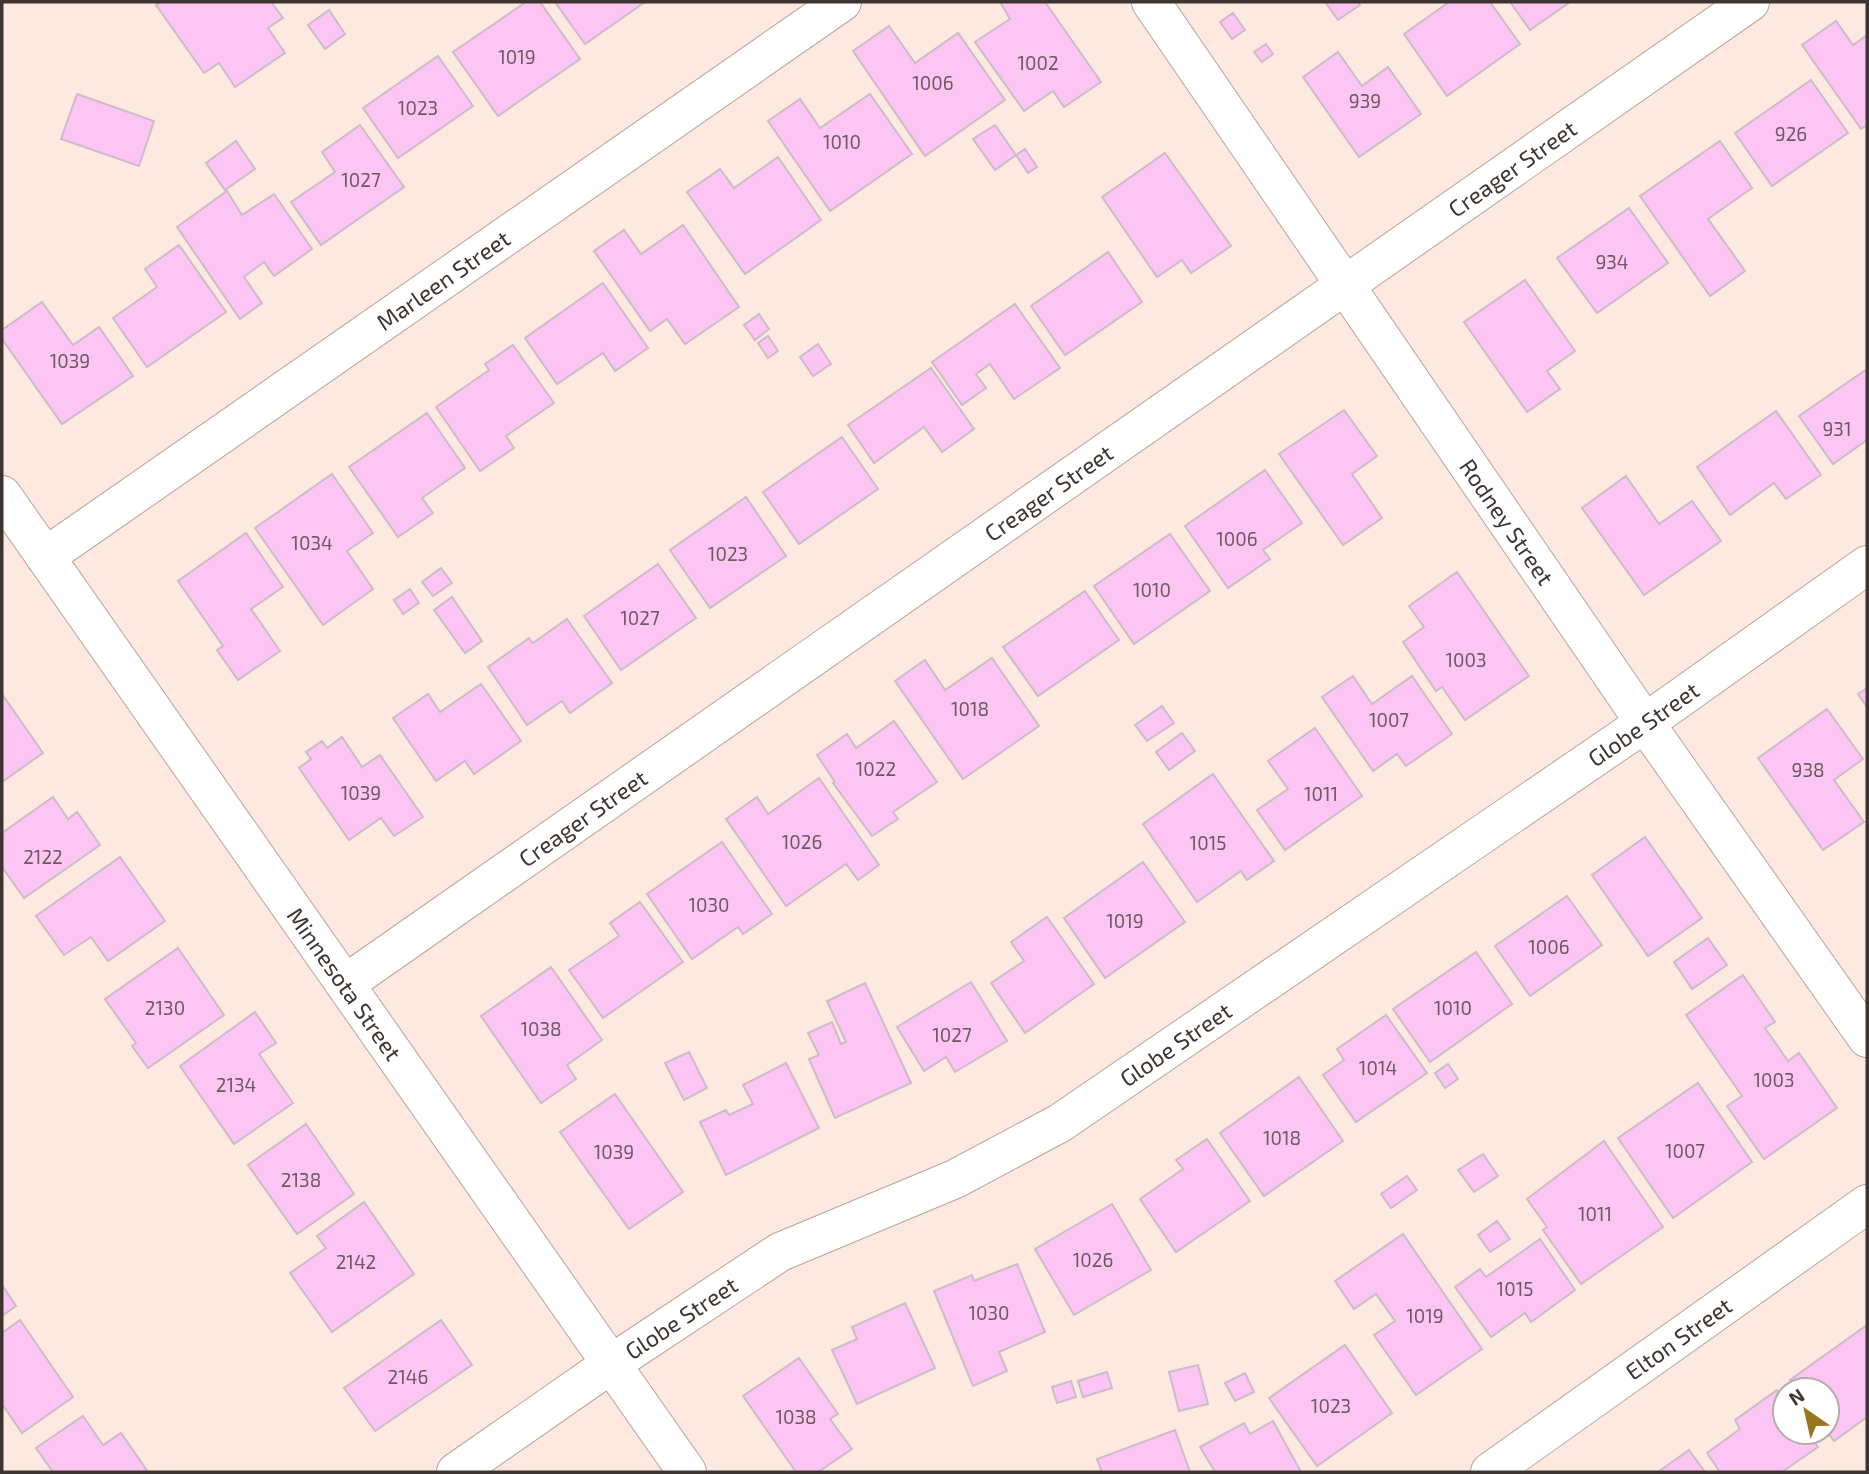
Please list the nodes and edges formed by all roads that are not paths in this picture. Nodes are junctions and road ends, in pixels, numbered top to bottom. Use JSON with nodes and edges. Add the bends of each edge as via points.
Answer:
{"nodes":[{"id":1,"x":842,"y":2,"type":"edge"},
{"id":2,"x":1151,"y":2,"type":"edge"},
{"id":3,"x":1750,"y":2,"type":"edge"},
{"id":4,"x":1347,"y":286,"type":"junction"},
{"id":5,"x":2,"y":495,"type":"edge"},
{"id":6,"x":45,"y":557,"type":"junction"},
{"id":7,"x":1867,"y":565,"type":"edge"},
{"id":8,"x":1645,"y":723,"type":"junction"},
{"id":9,"x":345,"y":984,"type":"junction"},
{"id":10,"x":1867,"y":1038,"type":"edge"},
{"id":11,"x":1867,"y":1204,"type":"edge"},
{"id":12,"x":611,"y":1364,"type":"junction"},
{"id":13,"x":456,"y":1472,"type":"edge"},
{"id":14,"x":687,"y":1472,"type":"edge"},
{"id":15,"x":1490,"y":1472,"type":"edge"}],
"edges":[{"from":1,"to":6,"type":"street","name":"Marleen Street"},
{"from":2,"to":4,"type":"street","name":"Rodney Street"},
{"from":3,"to":4,"type":"street","name":"Creager Street"},
{"from":4,"to":8,"type":"street","name":"Rodney Street"},
{"from":4,"to":9,"type":"street","name":"Creager Street"},
{"from":5,"to":6,"type":"street","name":"Minnesota Street"},
{"from":6,"to":9,"type":"street","name":"Minnesota Street"},
{"from":7,"to":8,"type":"street","name":"Globe Street"},
{"from":8,"to":10,"type":"street","name":"Rodney Street"},
{"from":8,"to":12,"type":"street","name":"Globe Street","via":[[1060,1123],[955,1179],[780,1252]]},
{"from":9,"to":12,"type":"street","name":"Minnesota Street"},
{"from":11,"to":15,"type":"street","name":"Elton Street"},
{"from":12,"to":13,"type":"street","name":"Globe Street"},
{"from":12,"to":14,"type":"street","name":"Minnesota Street"}]}
